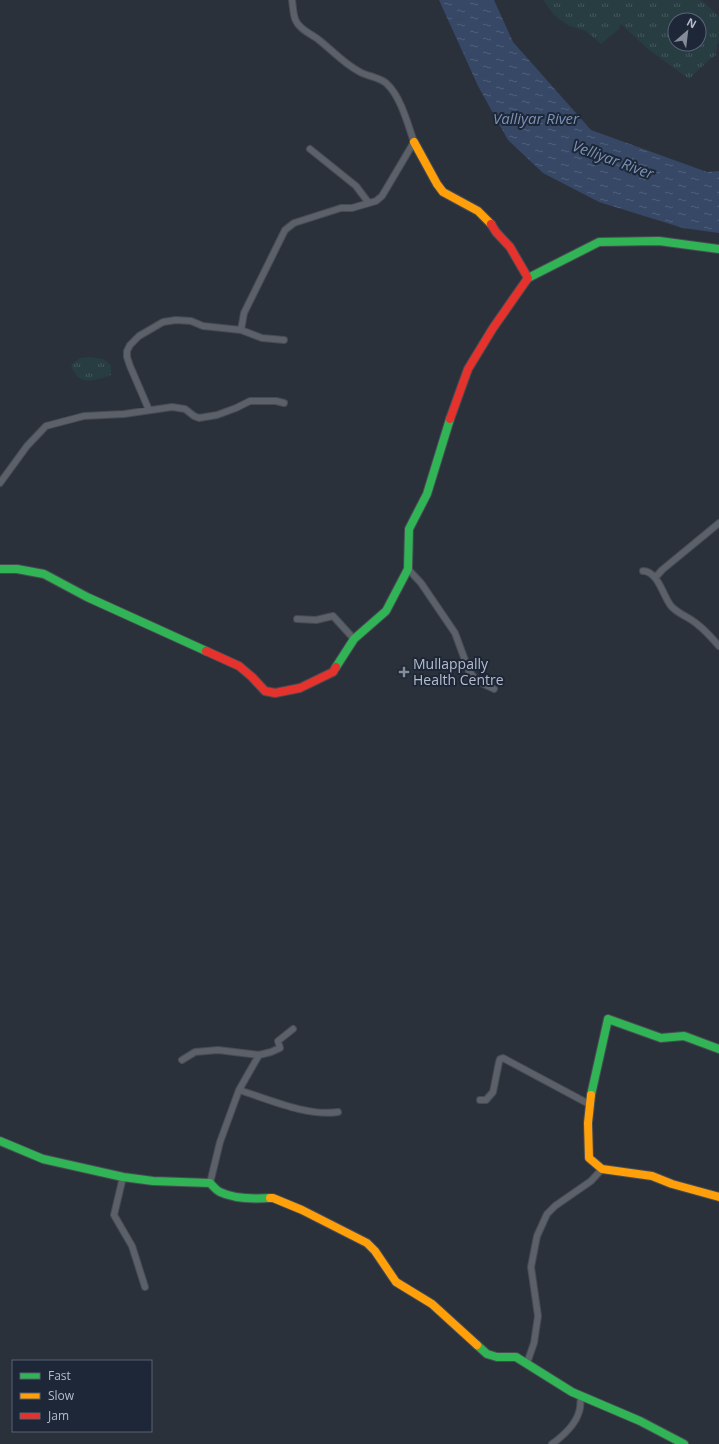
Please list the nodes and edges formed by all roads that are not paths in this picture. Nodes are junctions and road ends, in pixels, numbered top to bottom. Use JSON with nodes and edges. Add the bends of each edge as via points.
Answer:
{"nodes":[{"id":1,"x":292,"y":0,"type":"edge"},
{"id":2,"x":414,"y":142,"type":"junction"},
{"id":3,"x":310,"y":149,"type":"dead end"},
{"id":4,"x":368,"y":202,"type":"junction"},
{"id":5,"x":719,"y":249,"type":"edge"},
{"id":6,"x":528,"y":278,"type":"junction"},
{"id":7,"x":241,"y":330,"type":"junction"},
{"id":8,"x":284,"y":340,"type":"dead end"},
{"id":9,"x":284,"y":404,"type":"dead end"},
{"id":10,"x":149,"y":410,"type":"junction"},
{"id":11,"x":0,"y":483,"type":"edge"},
{"id":12,"x":719,"y":523,"type":"edge"},
{"id":13,"x":0,"y":569,"type":"edge"},
{"id":14,"x":408,"y":569,"type":"junction"},
{"id":15,"x":643,"y":571,"type":"dead end"},
{"id":16,"x":655,"y":578,"type":"junction"},
{"id":17,"x":297,"y":619,"type":"dead end"},
{"id":18,"x":354,"y":639,"type":"junction"},
{"id":19,"x":719,"y":646,"type":"edge"},
{"id":20,"x":494,"y":689,"type":"dead end"},
{"id":21,"x":294,"y":1029,"type":"dead end"},
{"id":22,"x":719,"y":1049,"type":"edge"},
{"id":23,"x":259,"y":1055,"type":"junction"},
{"id":24,"x":182,"y":1060,"type":"dead end"},
{"id":25,"x":239,"y":1090,"type":"junction"},
{"id":26,"x":480,"y":1100,"type":"dead end"},
{"id":27,"x":589,"y":1104,"type":"junction"},
{"id":28,"x":338,"y":1112,"type":"dead end"},
{"id":29,"x":0,"y":1141,"type":"edge"},
{"id":30,"x":602,"y":1168,"type":"junction"},
{"id":31,"x":123,"y":1177,"type":"junction"},
{"id":32,"x":210,"y":1183,"type":"junction"},
{"id":33,"x":719,"y":1197,"type":"edge"},
{"id":34,"x":145,"y":1287,"type":"dead end"},
{"id":35,"x":527,"y":1363,"type":"junction"},
{"id":36,"x":581,"y":1396,"type":"junction"},
{"id":37,"x":552,"y":1444,"type":"edge"},
{"id":38,"x":684,"y":1444,"type":"edge"}],
"edges":[{"from":1,"to":2,"type":"street","via":[[296,21],[304,30],[351,67],[388,84],[396,96]]},
{"from":2,"to":4,"type":"street","via":[[382,196],[376,201]]},
{"from":2,"to":6,"type":"street","via":[[443,192],[489,221],[510,247]]},
{"from":3,"to":4,"type":"street","via":[[356,186]]},
{"from":4,"to":7,"type":"street","via":[[294,223],[285,230],[247,306]]},
{"from":5,"to":6,"type":"street","via":[[659,241],[599,242]]},
{"from":6,"to":14,"type":"street","via":[[468,369],[454,404],[427,494],[409,529]]},
{"from":7,"to":8,"type":"street","via":[[262,338]]},
{"from":7,"to":10,"type":"street","via":[[176,320],[163,322],[139,336],[130,345],[127,357]]},
{"from":9,"to":10,"type":"street","via":[[276,401],[250,401],[217,415],[199,418],[185,409],[172,407]]},
{"from":10,"to":11,"type":"street","via":[[84,416],[46,426],[27,446]]},
{"from":12,"to":16,"type":"street"},
{"from":13,"to":18,"type":"street","via":[[18,569],[44,574],[87,597],[239,666],[265,691],[275,693],[300,688],[333,672]]},
{"from":14,"to":18,"type":"street","via":[[386,611]]},
{"from":14,"to":20,"type":"street","via":[[421,583],[455,633],[469,671],[477,681]]},
{"from":15,"to":16,"type":"street","via":[[647,571]]},
{"from":16,"to":19,"type":"street","via":[[672,607],[696,624]]},
{"from":17,"to":18,"type":"street","via":[[316,620],[333,616]]},
{"from":21,"to":23,"type":"street","via":[[278,1041],[280,1048]]},
{"from":22,"to":27,"type":"street","via":[[684,1036],[661,1038],[608,1019]]},
{"from":23,"to":24,"type":"street","via":[[218,1050],[195,1052]]},
{"from":23,"to":25,"type":"street"},
{"from":25,"to":28,"type":"street","via":[[311,1112]]},
{"from":25,"to":32,"type":"street","via":[[220,1142]]},
{"from":26,"to":27,"type":"street","via":[[486,1100],[493,1092],[499,1062],[503,1058]]},
{"from":27,"to":30,"type":"street","via":[[589,1158]]},
{"from":29,"to":31,"type":"street","via":[[43,1159]]},
{"from":30,"to":33,"type":"street","via":[[652,1176]]},
{"from":30,"to":35,"type":"street","via":[[592,1181],[547,1214],[537,1236],[532,1267],[538,1316],[534,1342]]},
{"from":31,"to":32,"type":"street"},
{"from":31,"to":34,"type":"street","via":[[114,1215],[132,1246]]},
{"from":32,"to":35,"type":"street","via":[[229,1195],[255,1199],[273,1198],[356,1236],[375,1251],[396,1282],[432,1304],[487,1354],[516,1357]]},
{"from":35,"to":36,"type":"street"},
{"from":36,"to":37,"type":"street","via":[[580,1411],[574,1424]]},
{"from":36,"to":38,"type":"street","via":[[640,1421]]}]}
